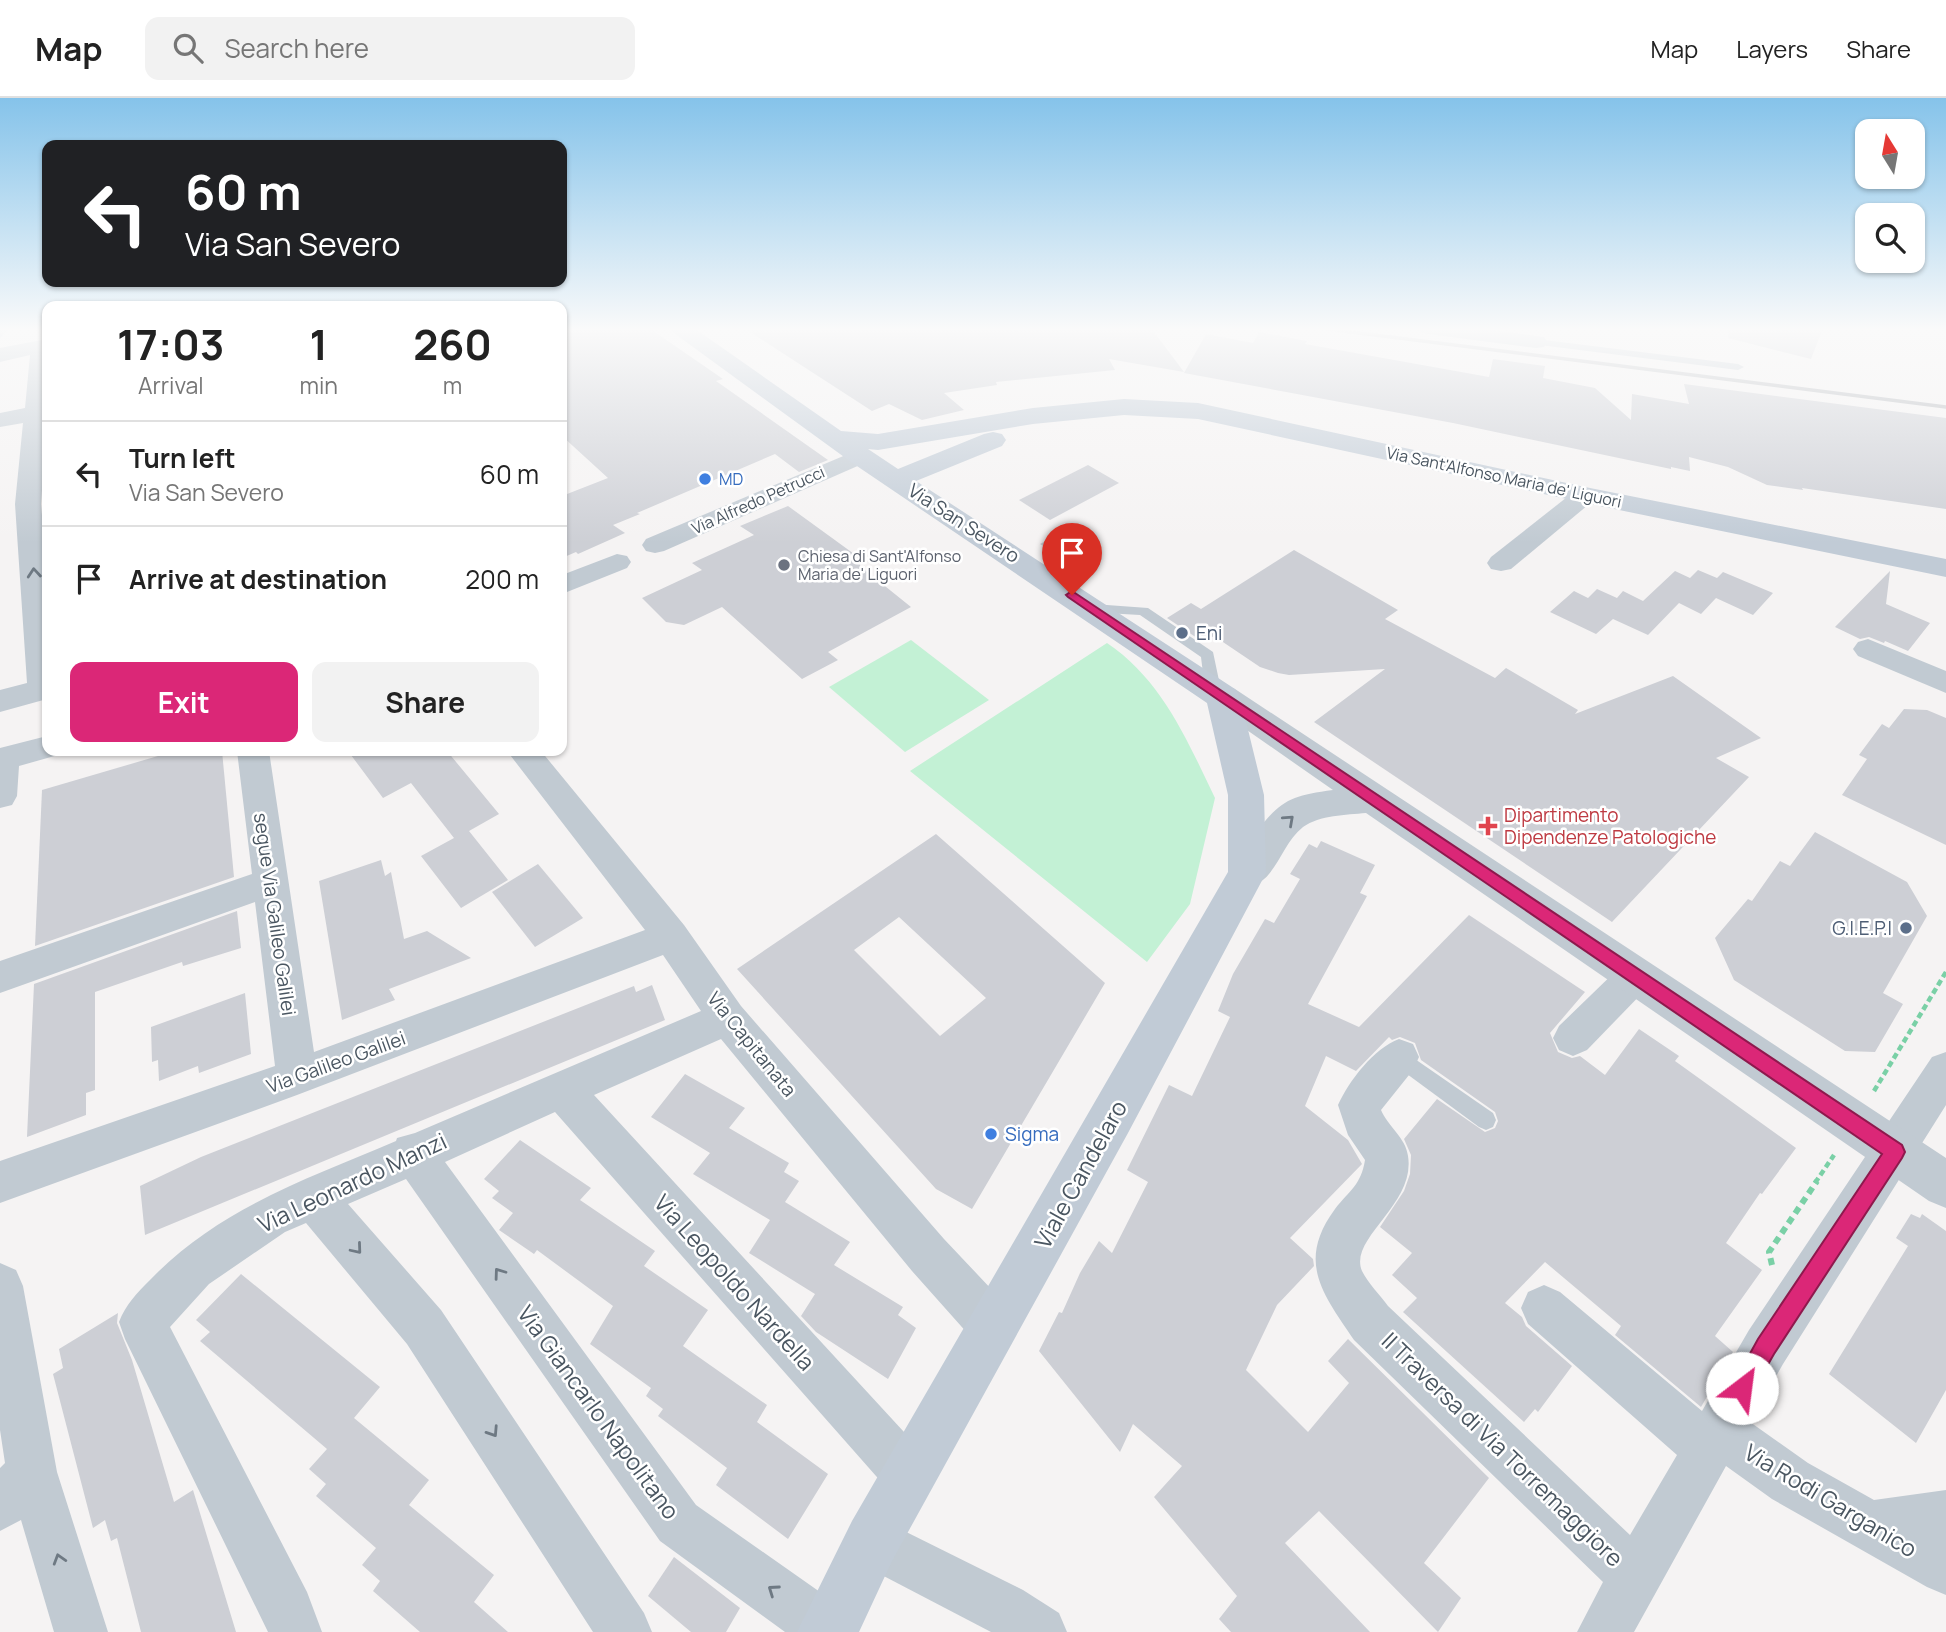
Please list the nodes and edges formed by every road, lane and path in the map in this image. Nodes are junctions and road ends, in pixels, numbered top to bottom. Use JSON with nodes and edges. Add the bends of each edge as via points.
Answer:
{"nodes":[{"id":1,"x":38,"y":400,"type":"edge"},
{"id":2,"x":781,"y":400,"type":"edge"},
{"id":3,"x":37,"y":413,"type":"junction"},
{"id":4,"x":1046,"y":415,"type":"junction"},
{"id":5,"x":0,"y":421,"type":"edge"},
{"id":6,"x":835,"y":438,"type":"junction"},
{"id":7,"x":878,"y":467,"type":"junction"},
{"id":8,"x":1585,"y":495,"type":"junction"},
{"id":9,"x":38,"y":502,"type":"edge"},
{"id":10,"x":0,"y":511,"type":"edge"},
{"id":11,"x":961,"y":520,"type":"junction"},
{"id":12,"x":655,"y":545,"type":"dead end"},
{"id":13,"x":617,"y":562,"type":"dead end"},
{"id":14,"x":1501,"y":563,"type":"dead end"},
{"id":15,"x":1946,"y":568,"type":"edge"},
{"id":16,"x":567,"y":583,"type":"edge"},
{"id":17,"x":42,"y":609,"type":"edge"},
{"id":18,"x":1868,"y":649,"type":"dead end"},
{"id":19,"x":1946,"y":683,"type":"edge"},
{"id":20,"x":42,"y":690,"type":"edge"},
{"id":21,"x":1218,"y":693,"type":"junction"},
{"id":22,"x":0,"y":701,"type":"edge"},
{"id":23,"x":42,"y":748,"type":"edge"},
{"id":24,"x":254,"y":756,"type":"edge"},
{"id":25,"x":527,"y":756,"type":"edge"},
{"id":26,"x":2,"y":760,"type":"edge"},
{"id":27,"x":0,"y":796,"type":"edge"},
{"id":28,"x":1373,"y":798,"type":"junction"},
{"id":29,"x":1247,"y":873,"type":"junction"},
{"id":30,"x":270,"y":881,"type":"junction"},
{"id":31,"x":671,"y":936,"type":"junction"},
{"id":32,"x":1946,"y":972,"type":"edge"},
{"id":33,"x":1635,"y":976,"type":"junction"},
{"id":34,"x":0,"y":977,"type":"edge"},
{"id":35,"x":727,"y":1018,"type":"junction"},
{"id":36,"x":1573,"y":1038,"type":"dead end"},
{"id":37,"x":1399,"y":1057,"type":"joint"},
{"id":38,"x":1946,"y":1070,"type":"edge"},
{"id":39,"x":298,"y":1077,"type":"junction"},
{"id":40,"x":561,"y":1089,"type":"junction"},
{"id":41,"x":1486,"y":1120,"type":"dead end"},
{"id":42,"x":1853,"y":1124,"type":"junction"},
{"id":43,"x":412,"y":1152,"type":"junction"},
{"id":44,"x":1895,"y":1152,"type":"junction"},
{"id":45,"x":0,"y":1182,"type":"edge"},
{"id":46,"x":1946,"y":1185,"type":"edge"},
{"id":47,"x":313,"y":1197,"type":"junction"},
{"id":48,"x":1774,"y":1274,"type":"dead end"},
{"id":49,"x":0,"y":1286,"type":"edge"},
{"id":50,"x":1544,"y":1308,"type":"dead end"},
{"id":51,"x":994,"y":1327,"type":"junction"},
{"id":52,"x":1712,"y":1438,"type":"junction"},
{"id":53,"x":909,"y":1475,"type":"junction"},
{"id":54,"x":16,"y":1489,"type":"edge"},
{"id":55,"x":1946,"y":1516,"type":"edge"},
{"id":56,"x":1871,"y":1526,"type":"junction"},
{"id":57,"x":872,"y":1541,"type":"junction"},
{"id":58,"x":1946,"y":1568,"type":"edge"},
{"id":59,"x":1635,"y":1576,"type":"junction"},
{"id":60,"x":296,"y":1625,"type":"edge"},
{"id":61,"x":77,"y":1629,"type":"edge"},
{"id":62,"x":827,"y":1631,"type":"edge"},
{"id":63,"x":625,"y":1632,"type":"edge"},
{"id":64,"x":1041,"y":1632,"type":"edge"},
{"id":65,"x":1604,"y":1632,"type":"edge"}],
"edges":[{"from":1,"to":3,"type":"street"},
{"from":2,"to":6,"type":"main road","name":"Via San Severo"},
{"from":3,"to":5,"type":"street"},
{"from":3,"to":9,"type":"street"},
{"from":4,"to":6,"type":"main road","via":[[878,442]]},
{"from":4,"to":7,"type":"main road"},
{"from":4,"to":8,"type":"main road","name":"Via Sant'Alfonso Maria de' Liguori","via":[[1124,407],[1198,411]]},
{"from":4,"to":11,"type":"main road","via":[[959,475],[948,490]]},
{"from":6,"to":7,"type":"main road","name":"Via San Severo"},
{"from":7,"to":11,"type":"main road","name":"Via San Severo"},
{"from":7,"to":12,"type":"street","name":"Via Alfredo Petrucci"},
{"from":8,"to":14,"type":"street"},
{"from":8,"to":15,"type":"main road","name":"Via Sant'Alfonso Maria de' Liguori"},
{"from":9,"to":10,"type":"street"},
{"from":17,"to":9,"type":"street","one_way":true},
{"from":11,"to":21,"type":"main road","name":"Via San Severo"},
{"from":13,"to":16,"type":"street"},
{"from":18,"to":19,"type":"street"},
{"from":20,"to":22,"type":"street"},
{"from":21,"to":28,"type":"street","name":"Via San Severo"},
{"from":21,"to":29,"type":"main road","name":"Viale Candelaro","via":[[1247,794]]},
{"from":23,"to":26,"type":"street"},
{"from":24,"to":30,"type":"street","name":"segue Via Galileo Galilei"},
{"from":25,"to":31,"type":"street","name":"Via Capitanata"},
{"from":26,"to":27,"type":"street"},
{"from":29,"to":28,"type":"street","one_way":true,"via":[[1287,819],[1307,807]]},
{"from":28,"to":33,"type":"street","name":"Via San Severo"},
{"from":29,"to":51,"type":"main road","name":"Viale Candelaro"},
{"from":30,"to":34,"type":"street"},
{"from":30,"to":39,"type":"street","name":"segue Via Galileo Galilei"},
{"from":31,"to":35,"type":"street","name":"Via Capitanata"},
{"from":31,"to":39,"type":"street","name":"Via Galileo Galilei"},
{"from":32,"to":42,"type":"path"},
{"from":33,"to":36,"type":"street"},
{"from":33,"to":42,"type":"street","name":"Via San Severo"},
{"from":35,"to":40,"type":"street","name":"Via Leonardo Manzi"},
{"from":35,"to":51,"type":"street","name":"Via Capitanata"},
{"from":37,"to":41,"type":"lane"},
{"from":37,"to":59,"type":"street","name":"II Traversa di Via Torremaggiore","via":[[1359,1105],[1363,1121],[1387,1156],[1383,1185],[1338,1246],[1339,1277],[1371,1323]]},
{"from":38,"to":44,"type":"street"},
{"from":39,"to":45,"type":"street","name":"Via Galileo Galilei"},
{"from":40,"to":43,"type":"street","name":"Via Leonardo Manzi"},
{"from":40,"to":53,"type":"street","name":"Via Leopoldo Nardella"},
{"from":42,"to":44,"type":"street","name":"Via San Severo"},
{"from":42,"to":48,"type":"path","via":[[1769,1252]]},
{"from":43,"to":47,"type":"street","name":"Via Leonardo Manzi"},
{"from":62,"to":43,"type":"street","name":"Via Giancarlo Napolitano","one_way":true,"via":[[678,1523]]},
{"from":44,"to":46,"type":"street","name":"Via San Severo"},
{"from":44,"to":52,"type":"street","via":[[1766,1347]]},
{"from":47,"to":60,"type":"street","name":"Via Leonardo Manzi","via":[[269,1217],[193,1268],[142,1322]]},
{"from":47,"to":63,"type":"street","one_way":true,"via":[[424,1327]]},
{"from":49,"to":54,"type":"street"},
{"from":50,"to":52,"type":"street","name":"Via Rodi Garganico"},
{"from":51,"to":53,"type":"main road","name":"Viale Candelaro"},
{"from":52,"to":56,"type":"street","name":"Via Rodi Garganico"},
{"from":52,"to":59,"type":"street"},
{"from":53,"to":57,"type":"main road","name":"Viale Candelaro"},
{"from":61,"to":54,"type":"street","one_way":true},
{"from":55,"to":56,"type":"street"},
{"from":56,"to":58,"type":"street","name":"Via Rodi Garganico"},
{"from":57,"to":62,"type":"main road","name":"Viale Candelaro"},
{"from":57,"to":64,"type":"street"},
{"from":59,"to":65,"type":"street"}]}
